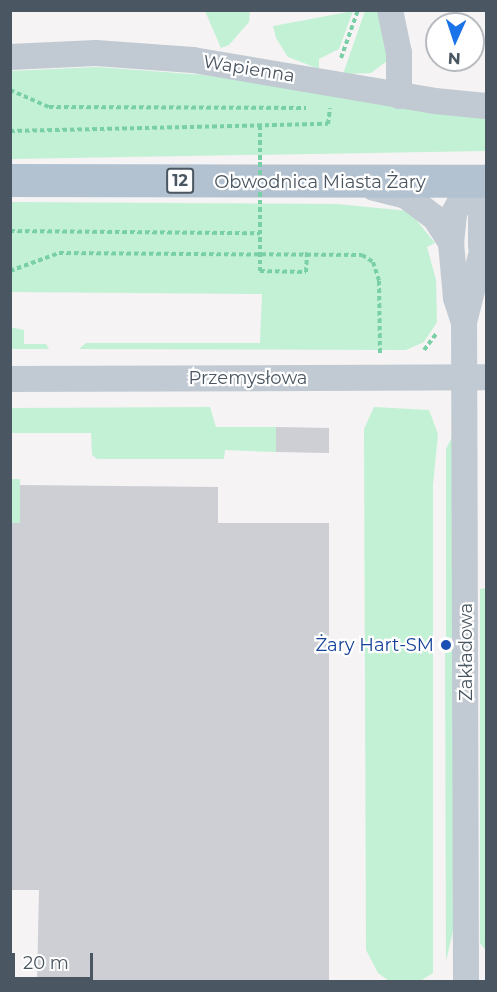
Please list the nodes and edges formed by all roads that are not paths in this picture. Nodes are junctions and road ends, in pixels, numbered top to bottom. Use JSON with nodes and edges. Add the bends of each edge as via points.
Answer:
{"nodes":[{"id":1,"x":390,"y":10,"type":"edge"},
{"id":2,"x":10,"y":57,"type":"edge"},
{"id":3,"x":399,"y":96,"type":"junction"},
{"id":4,"x":486,"y":106,"type":"edge"},
{"id":5,"x":10,"y":180,"type":"edge"},
{"id":6,"x":479,"y":181,"type":"edge"},
{"id":7,"x":350,"y":183,"type":"junction"},
{"id":8,"x":484,"y":241,"type":"edge"},
{"id":9,"x":451,"y":243,"type":"junction"},
{"id":10,"x":464,"y":322,"type":"junction"},
{"id":11,"x":477,"y":377,"type":"edge"},
{"id":12,"x":10,"y":379,"type":"edge"},
{"id":13,"x":465,"y":981,"type":"edge"}],
"edges":[{"from":1,"to":3,"type":"street","via":[[399,53]]},
{"from":2,"to":3,"type":"street","name":"Wapienna","via":[[96,53],[194,60]]},
{"from":3,"to":4,"type":"street","name":"Wapienna"},
{"from":5,"to":7,"type":"main road","name":"Obwodnica Miasta Żary","number":"12"},
{"from":6,"to":7,"type":"main road","name":"Obwodnica Miasta Żary","number":"12"},
{"from":6,"to":8,"type":"street","name":"Zakładowa"},
{"from":6,"to":9,"type":"street","name":"Zakładowa","via":[[454,213]]},
{"from":7,"to":9,"type":"street","name":"Zakładowa","via":[[417,202],[435,218]]},
{"from":8,"to":10,"type":"street","name":"Zakładowa"},
{"from":9,"to":10,"type":"street","name":"Zakładowa","via":[[456,298]]},
{"from":10,"to":11,"type":"street","name":"Zakładowa"},
{"from":11,"to":12,"type":"street","name":"Przemysłowa"},
{"from":11,"to":13,"type":"street","name":"Zakładowa"}]}
